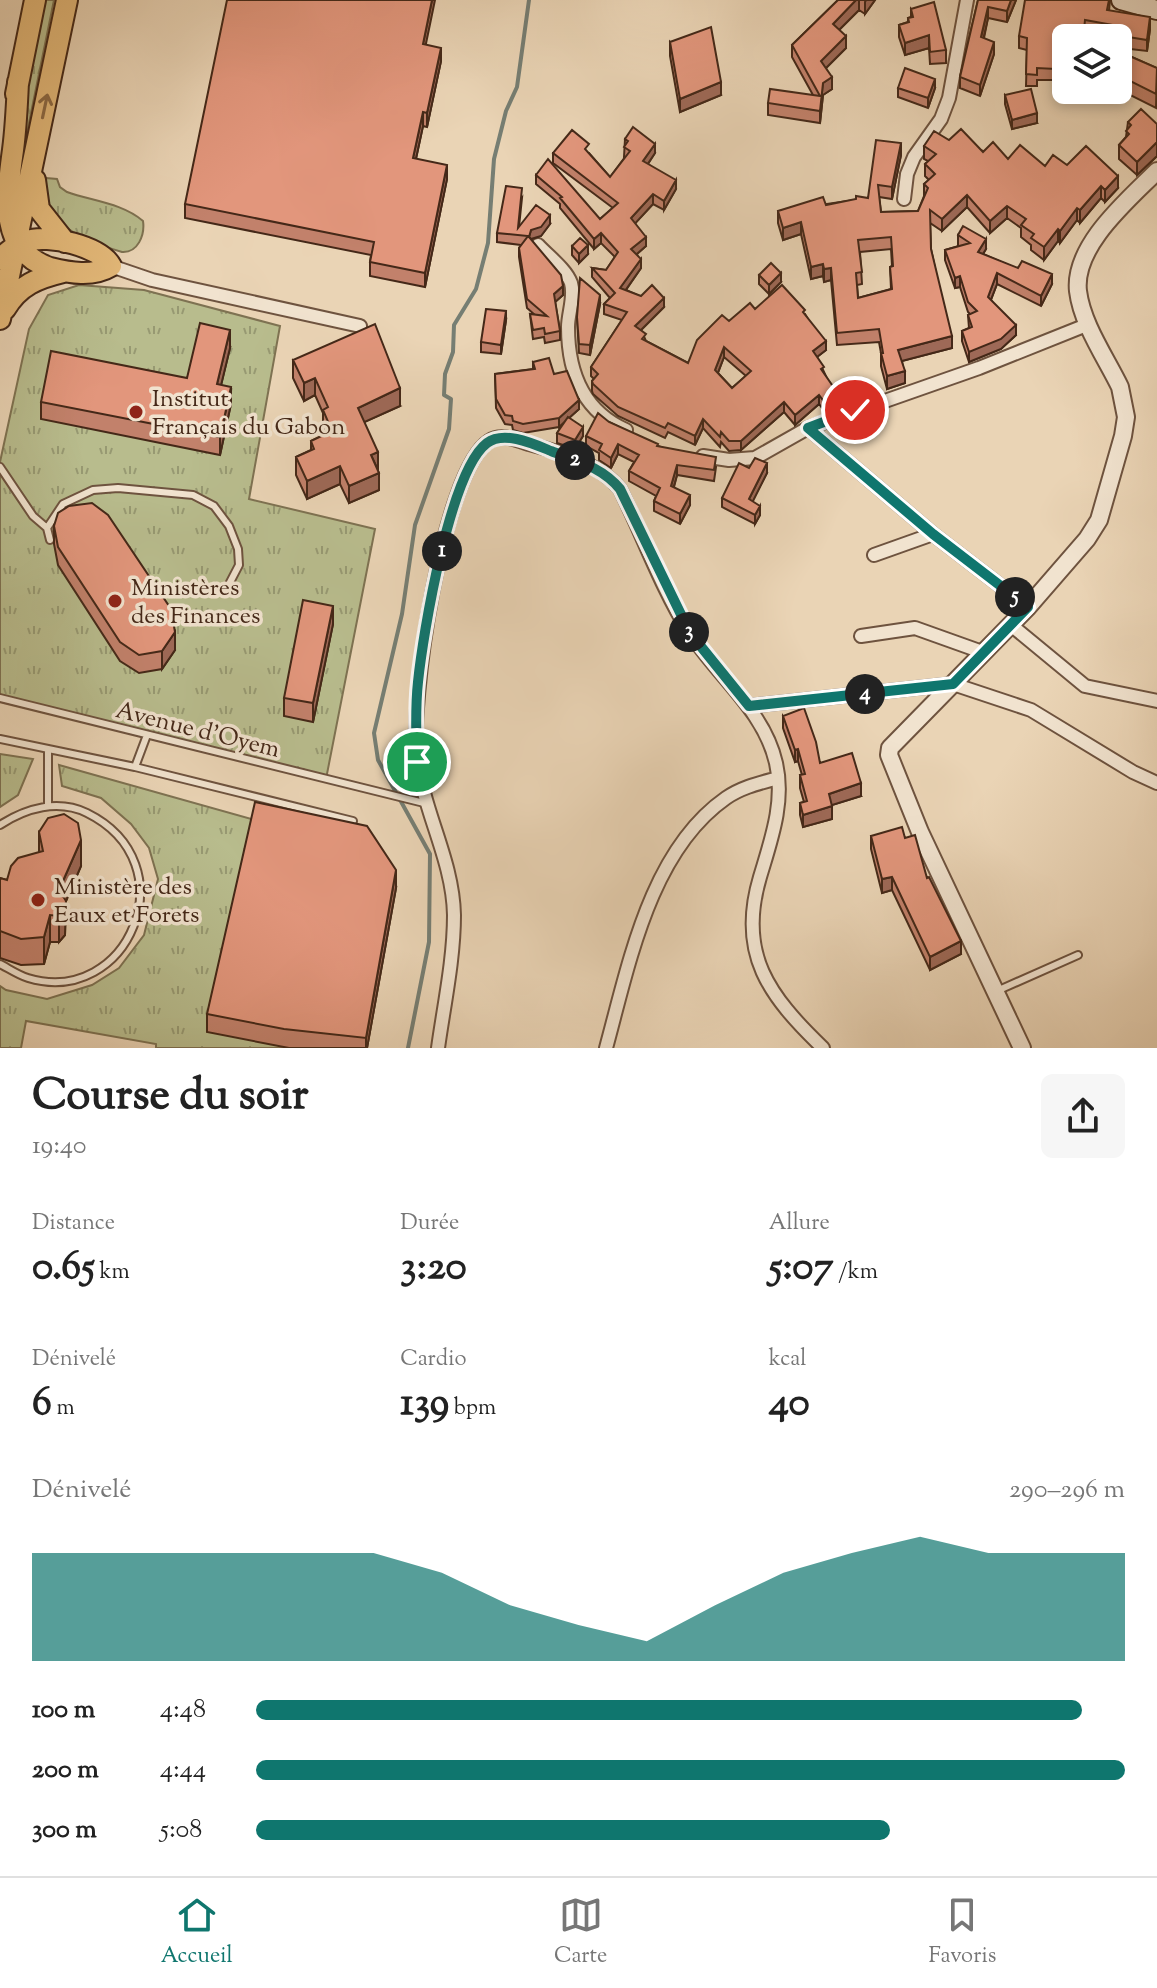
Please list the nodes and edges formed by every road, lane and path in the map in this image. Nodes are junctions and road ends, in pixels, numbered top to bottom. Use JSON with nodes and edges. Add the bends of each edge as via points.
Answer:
{"nodes":[{"id":1,"x":35,"y":0,"type":"edge"},
{"id":2,"x":67,"y":0,"type":"edge"},
{"id":3,"x":967,"y":0,"type":"edge"},
{"id":4,"x":1121,"y":0,"type":"edge"},
{"id":5,"x":1157,"y":10,"type":"edge"},
{"id":6,"x":18,"y":82,"type":"junction"},
{"id":7,"x":34,"y":160,"type":"junction"},
{"id":8,"x":0,"y":165,"type":"edge"},
{"id":9,"x":1157,"y":171,"type":"edge"},
{"id":10,"x":904,"y":199,"type":"dead end"},
{"id":11,"x":65,"y":242,"type":"junction"},
{"id":12,"x":538,"y":245,"type":"edge"},
{"id":13,"x":7,"y":253,"type":"edge"},
{"id":14,"x":111,"y":266,"type":"junction"},
{"id":15,"x":66,"y":271,"type":"junction"},
{"id":16,"x":0,"y":319,"type":"edge"},
{"id":17,"x":1089,"y":324,"type":"junction"},
{"id":18,"x":360,"y":326,"type":"dead end"},
{"id":19,"x":808,"y":428,"type":"junction"},
{"id":20,"x":636,"y":434,"type":"edge"},
{"id":21,"x":686,"y":453,"type":"edge"},
{"id":22,"x":0,"y":467,"type":"edge"},
{"id":23,"x":0,"y":482,"type":"edge"},
{"id":24,"x":10,"y":485,"type":"junction"},
{"id":25,"x":47,"y":528,"type":"junction"},
{"id":26,"x":933,"y":534,"type":"junction"},
{"id":27,"x":50,"y":540,"type":"dead end"},
{"id":28,"x":874,"y":555,"type":"dead end"},
{"id":29,"x":226,"y":590,"type":"dead end"},
{"id":30,"x":1028,"y":607,"type":"junction"},
{"id":31,"x":1011,"y":625,"type":"junction"},
{"id":32,"x":861,"y":636,"type":"dead end"},
{"id":33,"x":985,"y":653,"type":"junction"},
{"id":34,"x":953,"y":684,"type":"junction"},
{"id":35,"x":0,"y":698,"type":"edge"},
{"id":36,"x":1157,"y":701,"type":"edge"},
{"id":37,"x":749,"y":706,"type":"junction"},
{"id":38,"x":147,"y":735,"type":"junction"},
{"id":39,"x":0,"y":739,"type":"edge"},
{"id":40,"x":48,"y":749,"type":"junction"},
{"id":41,"x":135,"y":767,"type":"junction"},
{"id":42,"x":778,"y":778,"type":"junction"},
{"id":43,"x":1157,"y":783,"type":"edge"},
{"id":44,"x":429,"y":804,"type":"junction"},
{"id":45,"x":48,"y":806,"type":"junction"},
{"id":46,"x":353,"y":821,"type":"edge"},
{"id":47,"x":0,"y":825,"type":"edge"},
{"id":48,"x":1078,"y":955,"type":"dead end"},
{"id":49,"x":0,"y":964,"type":"edge"},
{"id":50,"x":995,"y":992,"type":"junction"},
{"id":51,"x":438,"y":1048,"type":"edge"},
{"id":52,"x":606,"y":1048,"type":"edge"},
{"id":53,"x":823,"y":1048,"type":"edge"},
{"id":54,"x":1022,"y":1048,"type":"edge"}],
"edges":[{"from":1,"to":6,"type":"main road"},
{"from":7,"to":2,"type":"main road","one_way":true},
{"from":3,"to":10,"type":"street","via":[[949,98],[914,157]]},
{"from":4,"to":5,"type":"main road"},
{"from":6,"to":8,"type":"main road"},
{"from":6,"to":13,"type":"main road","via":[[3,221]]},
{"from":7,"to":11,"type":"main road","via":[[37,203]]},
{"from":7,"to":13,"type":"main road"},
{"from":9,"to":17,"type":"street","via":[[1083,256],[1078,292]]},
{"from":11,"to":13,"type":"main road","via":[[31,240]]},
{"from":11,"to":14,"type":"main road","via":[[98,252]]},
{"from":12,"to":20,"type":"street","via":[[570,280],[571,366],[580,391],[613,424]]},
{"from":13,"to":15,"type":"main road"},
{"from":13,"to":16,"type":"main road"},
{"from":14,"to":15,"type":"main road","via":[[94,273]]},
{"from":14,"to":18,"type":"street","via":[[152,280]]},
{"from":15,"to":16,"type":"main road","via":[[20,288]]},
{"from":17,"to":19,"type":"street"},
{"from":17,"to":30,"type":"street","via":[[1120,387],[1126,417],[1123,436],[1099,520]]},
{"from":19,"to":21,"type":"street","via":[[755,458]]},
{"from":19,"to":26,"type":"street"},
{"from":22,"to":24,"type":"lane"},
{"from":23,"to":24,"type":"lane"},
{"from":24,"to":25,"type":"lane"},
{"from":25,"to":27,"type":"lane"},
{"from":25,"to":29,"type":"lane","via":[[63,504],[93,490],[193,495],[214,506],[238,549],[239,565]]},
{"from":26,"to":28,"type":"street"},
{"from":26,"to":30,"type":"street"},
{"from":30,"to":31,"type":"street"},
{"from":31,"to":33,"type":"street"},
{"from":31,"to":36,"type":"street","via":[[1085,686]]},
{"from":32,"to":33,"type":"street","via":[[915,628]]},
{"from":33,"to":34,"type":"street"},
{"from":34,"to":37,"type":"street"},
{"from":34,"to":43,"type":"street","via":[[1031,710]]},
{"from":34,"to":50,"type":"street","via":[[895,740],[889,755]]},
{"from":35,"to":38,"type":"lane","name":"Avenue d'Oyem"},
{"from":37,"to":42,"type":"street","via":[[771,747]]},
{"from":37,"to":44,"type":"street","via":[[690,633],[610,477],[502,436],[476,454],[457,499],[427,617],[416,712],[417,762]]},
{"from":38,"to":41,"type":"lane"},
{"from":38,"to":44,"type":"lane","name":"Avenue d'Oyem"},
{"from":39,"to":40,"type":"lane"},
{"from":40,"to":41,"type":"lane"},
{"from":40,"to":45,"type":"lane"},
{"from":41,"to":46,"type":"lane"},
{"from":42,"to":52,"type":"street","via":[[727,797],[703,818],[668,865],[630,962]]},
{"from":42,"to":53,"type":"street","via":[[778,808],[754,904],[752,942],[783,1007]]},
{"from":44,"to":51,"type":"street","via":[[454,913]]},
{"from":45,"to":47,"type":"lane","via":[[19,813]]},
{"from":45,"to":49,"type":"lane","via":[[79,809],[106,822],[127,845],[139,873],[141,903],[132,933],[114,957],[88,974],[58,981],[28,978]]},
{"from":48,"to":50,"type":"lane"},
{"from":50,"to":54,"type":"street"}]}
